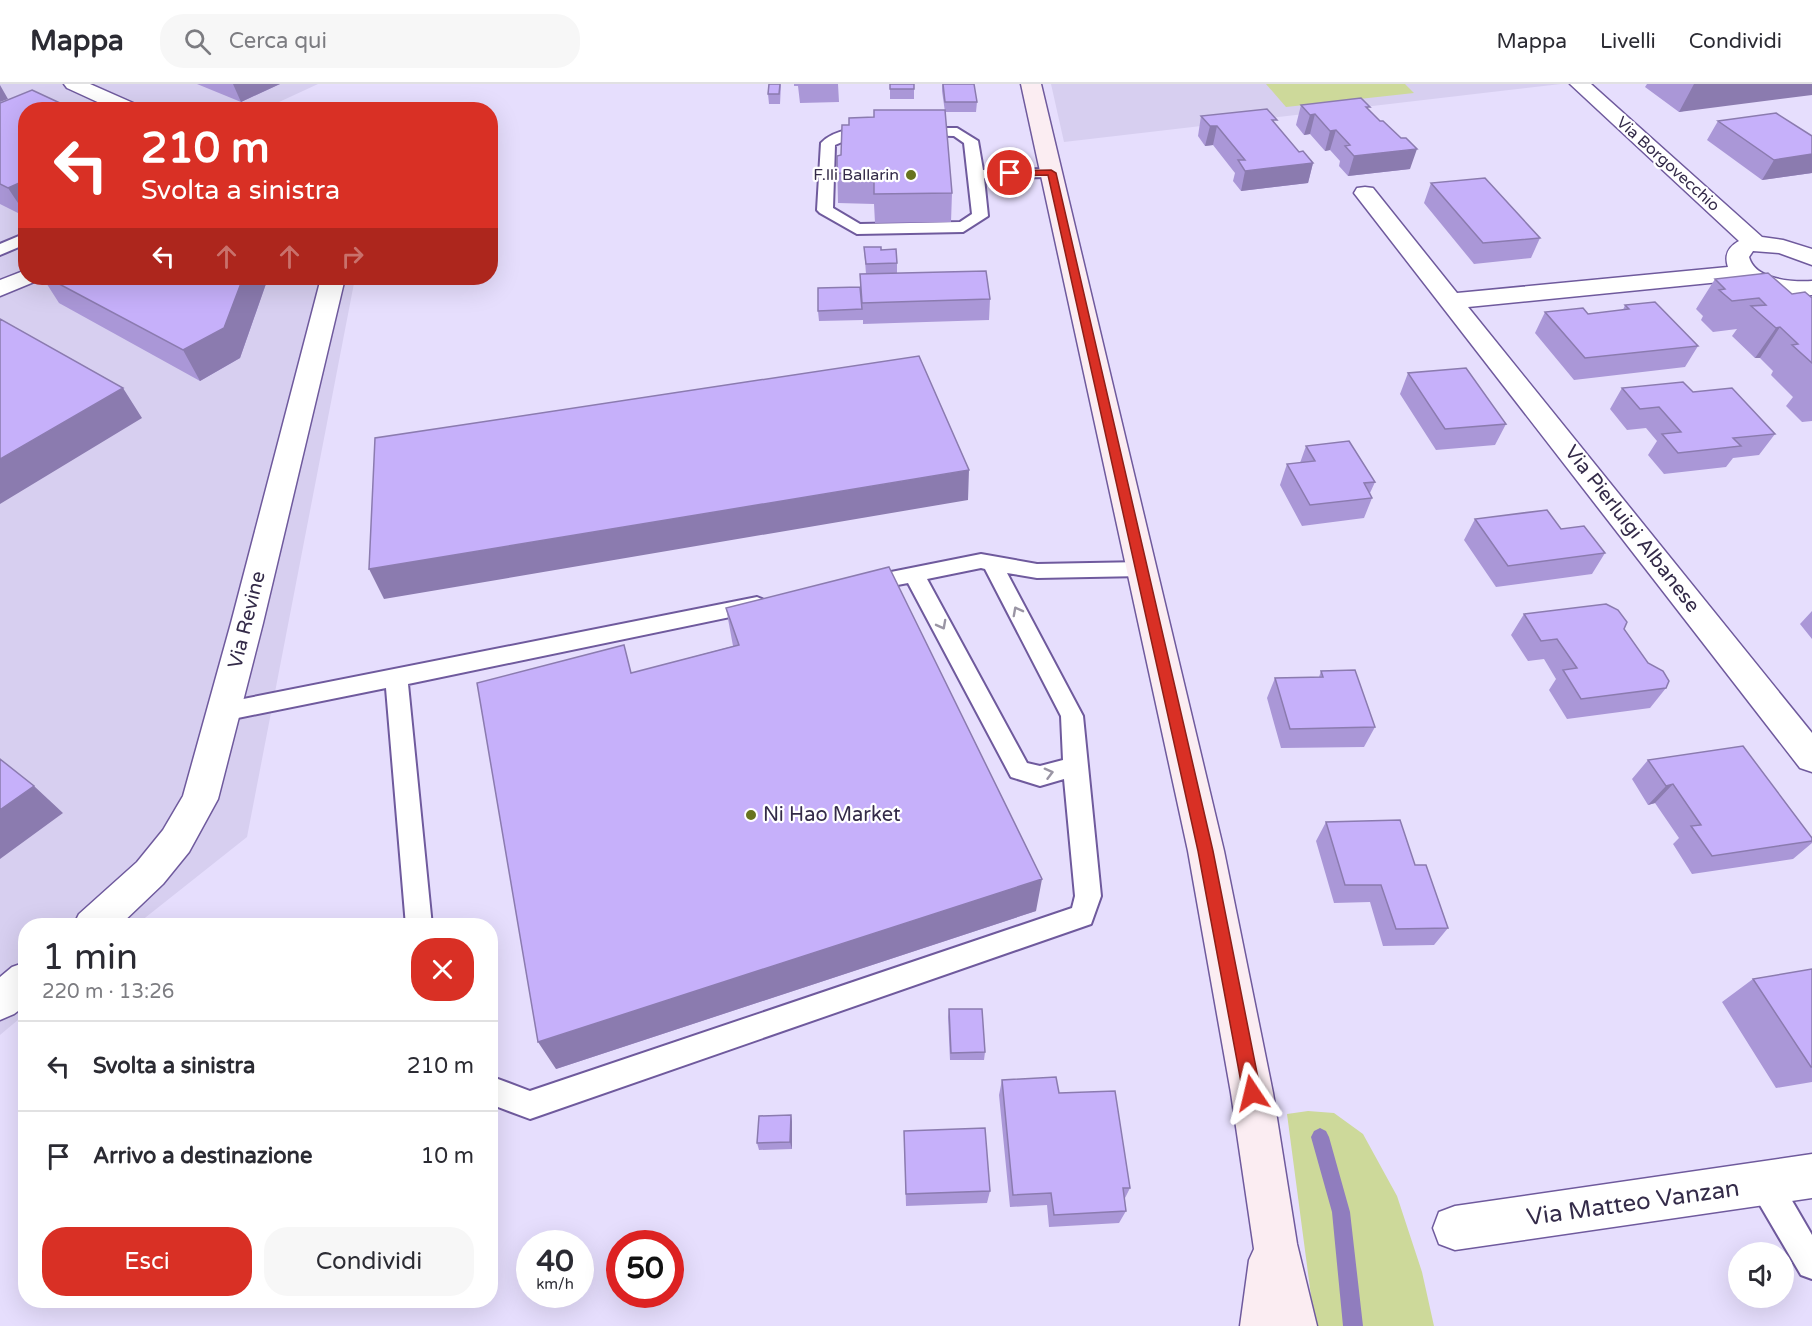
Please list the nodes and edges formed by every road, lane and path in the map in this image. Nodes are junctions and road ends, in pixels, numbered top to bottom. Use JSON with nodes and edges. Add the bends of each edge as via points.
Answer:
{"nodes":[{"id":1,"x":74,"y":84,"type":"edge"},
{"id":2,"x":1031,"y":84,"type":"edge"},
{"id":3,"x":1580,"y":84,"type":"edge"},
{"id":4,"x":115,"y":102,"type":"edge"},
{"id":5,"x":1051,"y":173,"type":"junction"},
{"id":6,"x":976,"y":174,"type":"junction"},
{"id":7,"x":1365,"y":193,"type":"dead end"},
{"id":8,"x":18,"y":243,"type":"edge"},
{"id":9,"x":1756,"y":244,"type":"junction"},
{"id":10,"x":0,"y":250,"type":"edge"},
{"id":11,"x":1812,"y":258,"type":"edge"},
{"id":12,"x":1746,"y":272,"type":"junction"},
{"id":13,"x":18,"y":281,"type":"edge"},
{"id":14,"x":331,"y":285,"type":"edge"},
{"id":15,"x":1811,"y":289,"type":"edge"},
{"id":16,"x":0,"y":290,"type":"edge"},
{"id":17,"x":1451,"y":301,"type":"junction"},
{"id":18,"x":992,"y":562,"type":"junction"},
{"id":19,"x":1143,"y":569,"type":"junction"},
{"id":20,"x":914,"y":574,"type":"junction"},
{"id":21,"x":845,"y":588,"type":"edge"},
{"id":22,"x":776,"y":602,"type":"edge"},
{"id":23,"x":396,"y":678,"type":"junction"},
{"id":24,"x":223,"y":712,"type":"junction"},
{"id":25,"x":1812,"y":758,"type":"edge"},
{"id":26,"x":1075,"y":766,"type":"junction"},
{"id":27,"x":101,"y":918,"type":"edge"},
{"id":28,"x":418,"y":918,"type":"edge"},
{"id":29,"x":18,"y":986,"type":"edge"},
{"id":30,"x":0,"y":1001,"type":"edge"},
{"id":31,"x":498,"y":1093,"type":"edge"},
{"id":32,"x":1812,"y":1176,"type":"edge"},
{"id":33,"x":1765,"y":1184,"type":"junction"},
{"id":34,"x":1455,"y":1228,"type":"dead end"},
{"id":35,"x":1275,"y":1244,"type":"junction"},
{"id":36,"x":1812,"y":1264,"type":"edge"},
{"id":37,"x":1263,"y":1326,"type":"edge"},
{"id":38,"x":1294,"y":1326,"type":"edge"}],
"edges":[{"from":1,"to":4,"type":"street"},
{"from":2,"to":5,"type":"main road"},
{"from":3,"to":9,"type":"street","name":"Via Borgovecchio"},
{"from":5,"to":6,"type":"lane"},
{"from":5,"to":19,"type":"main road"},
{"from":6,"to":6,"type":"lane","via":[[971,141],[957,132],[852,133],[828,143],[825,210],[857,229],[963,226],[981,216]]},
{"from":7,"to":17,"type":"street","name":"Via Pierluigi Albanese"},
{"from":8,"to":10,"type":"lane"},
{"from":9,"to":11,"type":"street","via":[[1782,246]]},
{"from":9,"to":12,"type":"street","via":[[1739,251],[1739,265]]},
{"from":12,"to":15,"type":"street","via":[[1769,284]]},
{"from":12,"to":17,"type":"street"},
{"from":13,"to":16,"type":"street"},
{"from":14,"to":24,"type":"street","name":"Via Revine"},
{"from":17,"to":25,"type":"street","name":"Via Pierluigi Albanese"},
{"from":18,"to":19,"type":"lane","via":[[1037,571]]},
{"from":18,"to":20,"type":"lane"},
{"from":26,"to":18,"type":"lane","one_way":true,"via":[[1072,716]]},
{"from":19,"to":35,"type":"main road","via":[[1233,986]]},
{"from":20,"to":21,"type":"lane"},
{"from":20,"to":26,"type":"lane","one_way":true,"via":[[1019,770],[1040,776]]},
{"from":22,"to":23,"type":"lane"},
{"from":23,"to":24,"type":"lane"},
{"from":23,"to":28,"type":"lane"},
{"from":24,"to":27,"type":"street","name":"Via Revine","via":[[200,799],[176,841],[150,873]]},
{"from":26,"to":31,"type":"lane","via":[[1088,896],[1082,916],[530,1105]]},
{"from":29,"to":30,"type":"street"},
{"from":32,"to":33,"type":"street","name":"Via Matteo Vanzan"},
{"from":33,"to":34,"type":"street","name":"Via Matteo Vanzan"},
{"from":33,"to":36,"type":"lane"},
{"from":35,"to":37,"type":"main road"},
{"from":35,"to":38,"type":"main road"}]}
